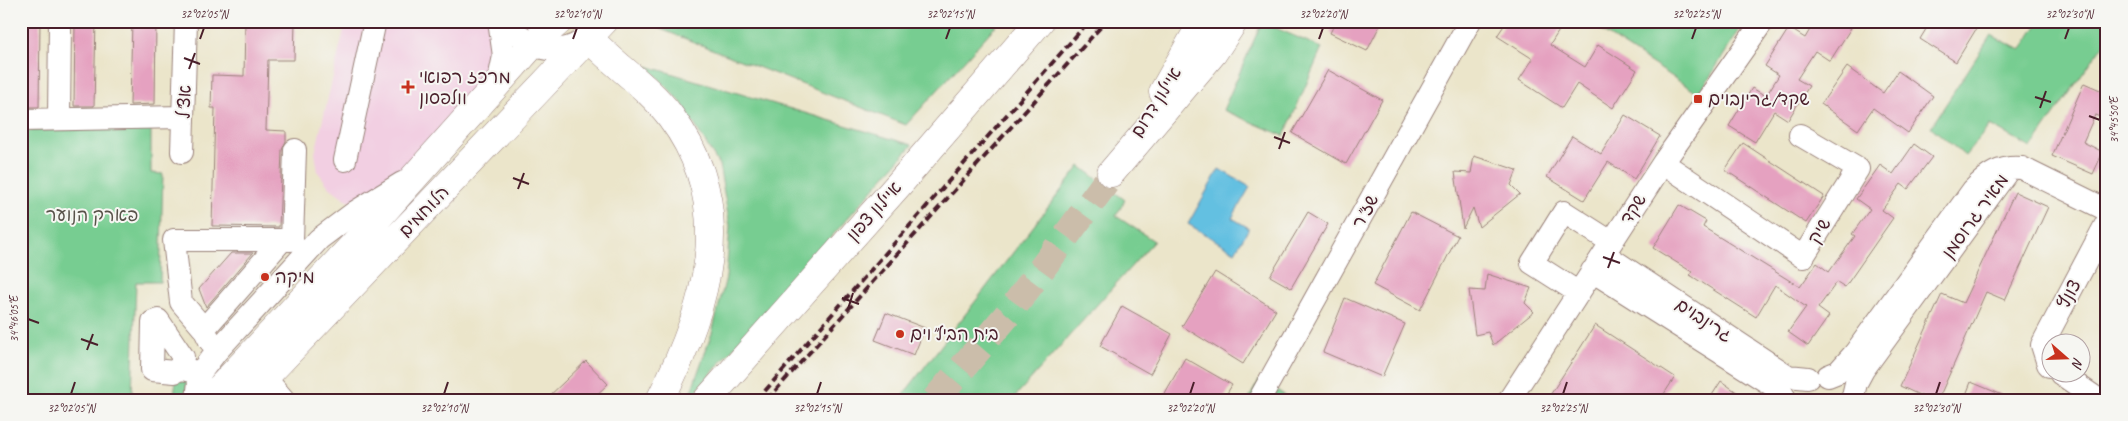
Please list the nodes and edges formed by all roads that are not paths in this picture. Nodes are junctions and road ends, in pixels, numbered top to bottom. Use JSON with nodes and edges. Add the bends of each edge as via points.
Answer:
{"nodes":[{"id":1,"x":60,"y":21,"type":"edge"},
{"id":2,"x":186,"y":21,"type":"edge"},
{"id":3,"x":375,"y":21,"type":"edge"},
{"id":4,"x":500,"y":21,"type":"edge"},
{"id":5,"x":559,"y":21,"type":"edge"},
{"id":6,"x":1040,"y":21,"type":"edge"},
{"id":7,"x":1203,"y":21,"type":"edge"},
{"id":8,"x":1234,"y":21,"type":"edge"},
{"id":9,"x":1470,"y":21,"type":"edge"},
{"id":10,"x":1763,"y":21,"type":"edge"},
{"id":11,"x":591,"y":27,"type":"edge"},
{"id":12,"x":534,"y":44,"type":"junction"},
{"id":13,"x":498,"y":84,"type":"junction"},
{"id":14,"x":536,"y":92,"type":"junction"},
{"id":15,"x":183,"y":116,"type":"junction"},
{"id":16,"x":59,"y":119,"type":"junction"},
{"id":17,"x":21,"y":120,"type":"edge"},
{"id":18,"x":1800,"y":135,"type":"dead end"},
{"id":19,"x":295,"y":150,"type":"dead end"},
{"id":20,"x":182,"y":152,"type":"dead end"},
{"id":21,"x":346,"y":160,"type":"dead end"},
{"id":22,"x":1663,"y":163,"type":"junction"},
{"id":23,"x":2010,"y":167,"type":"junction"},
{"id":24,"x":416,"y":175,"type":"junction"},
{"id":25,"x":2107,"y":210,"type":"edge"},
{"id":26,"x":2107,"y":222,"type":"edge"},
{"id":27,"x":319,"y":238,"type":"junction"},
{"id":28,"x":287,"y":240,"type":"junction"},
{"id":29,"x":1602,"y":256,"type":"junction"},
{"id":30,"x":1579,"y":293,"type":"junction"},
{"id":31,"x":204,"y":329,"type":"junction"},
{"id":32,"x":2048,"y":334,"type":"edge"},
{"id":33,"x":216,"y":352,"type":"junction"},
{"id":34,"x":1818,"y":377,"type":"junction"},
{"id":35,"x":265,"y":378,"type":"junction"},
{"id":36,"x":2076,"y":384,"type":"edge"},
{"id":37,"x":197,"y":400,"type":"edge"},
{"id":38,"x":209,"y":400,"type":"edge"},
{"id":39,"x":243,"y":400,"type":"edge"},
{"id":40,"x":284,"y":400,"type":"edge"},
{"id":41,"x":660,"y":400,"type":"edge"},
{"id":42,"x":707,"y":400,"type":"edge"},
{"id":43,"x":1259,"y":400,"type":"edge"},
{"id":44,"x":1509,"y":400,"type":"edge"},
{"id":45,"x":1788,"y":400,"type":"edge"},
{"id":46,"x":1852,"y":400,"type":"edge"},
{"id":47,"x":2099,"y":400,"type":"edge"}],
"edges":[{"from":1,"to":16,"type":"street"},
{"from":2,"to":15,"type":"street","name":"אצ\"ל"},
{"from":3,"to":21,"type":"street"},
{"from":4,"to":12,"type":"street"},
{"from":4,"to":13,"type":"street","via":[[504,56]]},
{"from":5,"to":12,"type":"main road","name":"הלוחמים"},
{"from":6,"to":42,"type":"main road","name":"איילון צפון"},
{"from":7,"to":8,"type":"main road","name":"איילון דרום","via":[[1170,82],[1108,178],[1213,53]]},
{"from":9,"to":43,"type":"street","name":"שז\"ר"},
{"from":10,"to":22,"type":"street","name":"שקד"},
{"from":11,"to":12,"type":"street","via":[[569,50],[553,51]]},
{"from":11,"to":14,"type":"main road","name":"הלוחמים"},
{"from":11,"to":41,"type":"main road","via":[[689,142],[706,185],[711,214],[711,248],[707,268],[681,360]]},
{"from":12,"to":13,"type":"main road","name":"הלוחמים"},
{"from":12,"to":14,"type":"street","via":[[542,55],[543,64]]},
{"from":13,"to":24,"type":"main road","name":"הלוחמים"},
{"from":14,"to":35,"type":"main road","name":"הלוחמים"},
{"from":15,"to":16,"type":"street"},
{"from":15,"to":20,"type":"street","name":"אצ\"ל"},
{"from":16,"to":17,"type":"street"},
{"from":18,"to":22,"type":"street","name":"שיק","via":[[1858,169],[1803,257]]},
{"from":19,"to":28,"type":"street"},
{"from":22,"to":29,"type":"street","name":"שקד"},
{"from":23,"to":25,"type":"street","via":[[2022,168]]},
{"from":23,"to":34,"type":"street","name":"מאיר גרוסמן","via":[[1989,174],[1973,190],[1855,353],[1838,372]]},
{"from":23,"to":46,"type":"street","name":"מאיר גרוסמן","via":[[1863,370]]},
{"from":24,"to":27,"type":"street"},
{"from":24,"to":38,"type":"main road","name":"הלוחמים"},
{"from":26,"to":32,"type":"street","name":"צונץ"},
{"from":27,"to":28,"type":"street"},
{"from":27,"to":33,"type":"street"},
{"from":28,"to":31,"type":"street"},
{"from":28,"to":31,"type":"street","via":[[174,240],[181,302]]},
{"from":29,"to":30,"type":"street","name":"שקד"},
{"from":29,"to":30,"type":"street","via":[[1564,212],[1532,263]]},
{"from":29,"to":34,"type":"street","name":"גרינבוים","via":[[1788,376]]},
{"from":29,"to":45,"type":"street","name":"גרינבוים","via":[[1780,390]]},
{"from":30,"to":44,"type":"street","name":"שקד"},
{"from":31,"to":33,"type":"street"},
{"from":33,"to":37,"type":"street","via":[[190,371]]},
{"from":34,"to":45,"type":"street","name":"מאיר גרוסמן","via":[[1794,389]]},
{"from":34,"to":46,"type":"street","via":[[1844,386]]},
{"from":35,"to":39,"type":"main road","name":"הלוחמים"},
{"from":35,"to":40,"type":"street"},
{"from":36,"to":47,"type":"street"}]}
